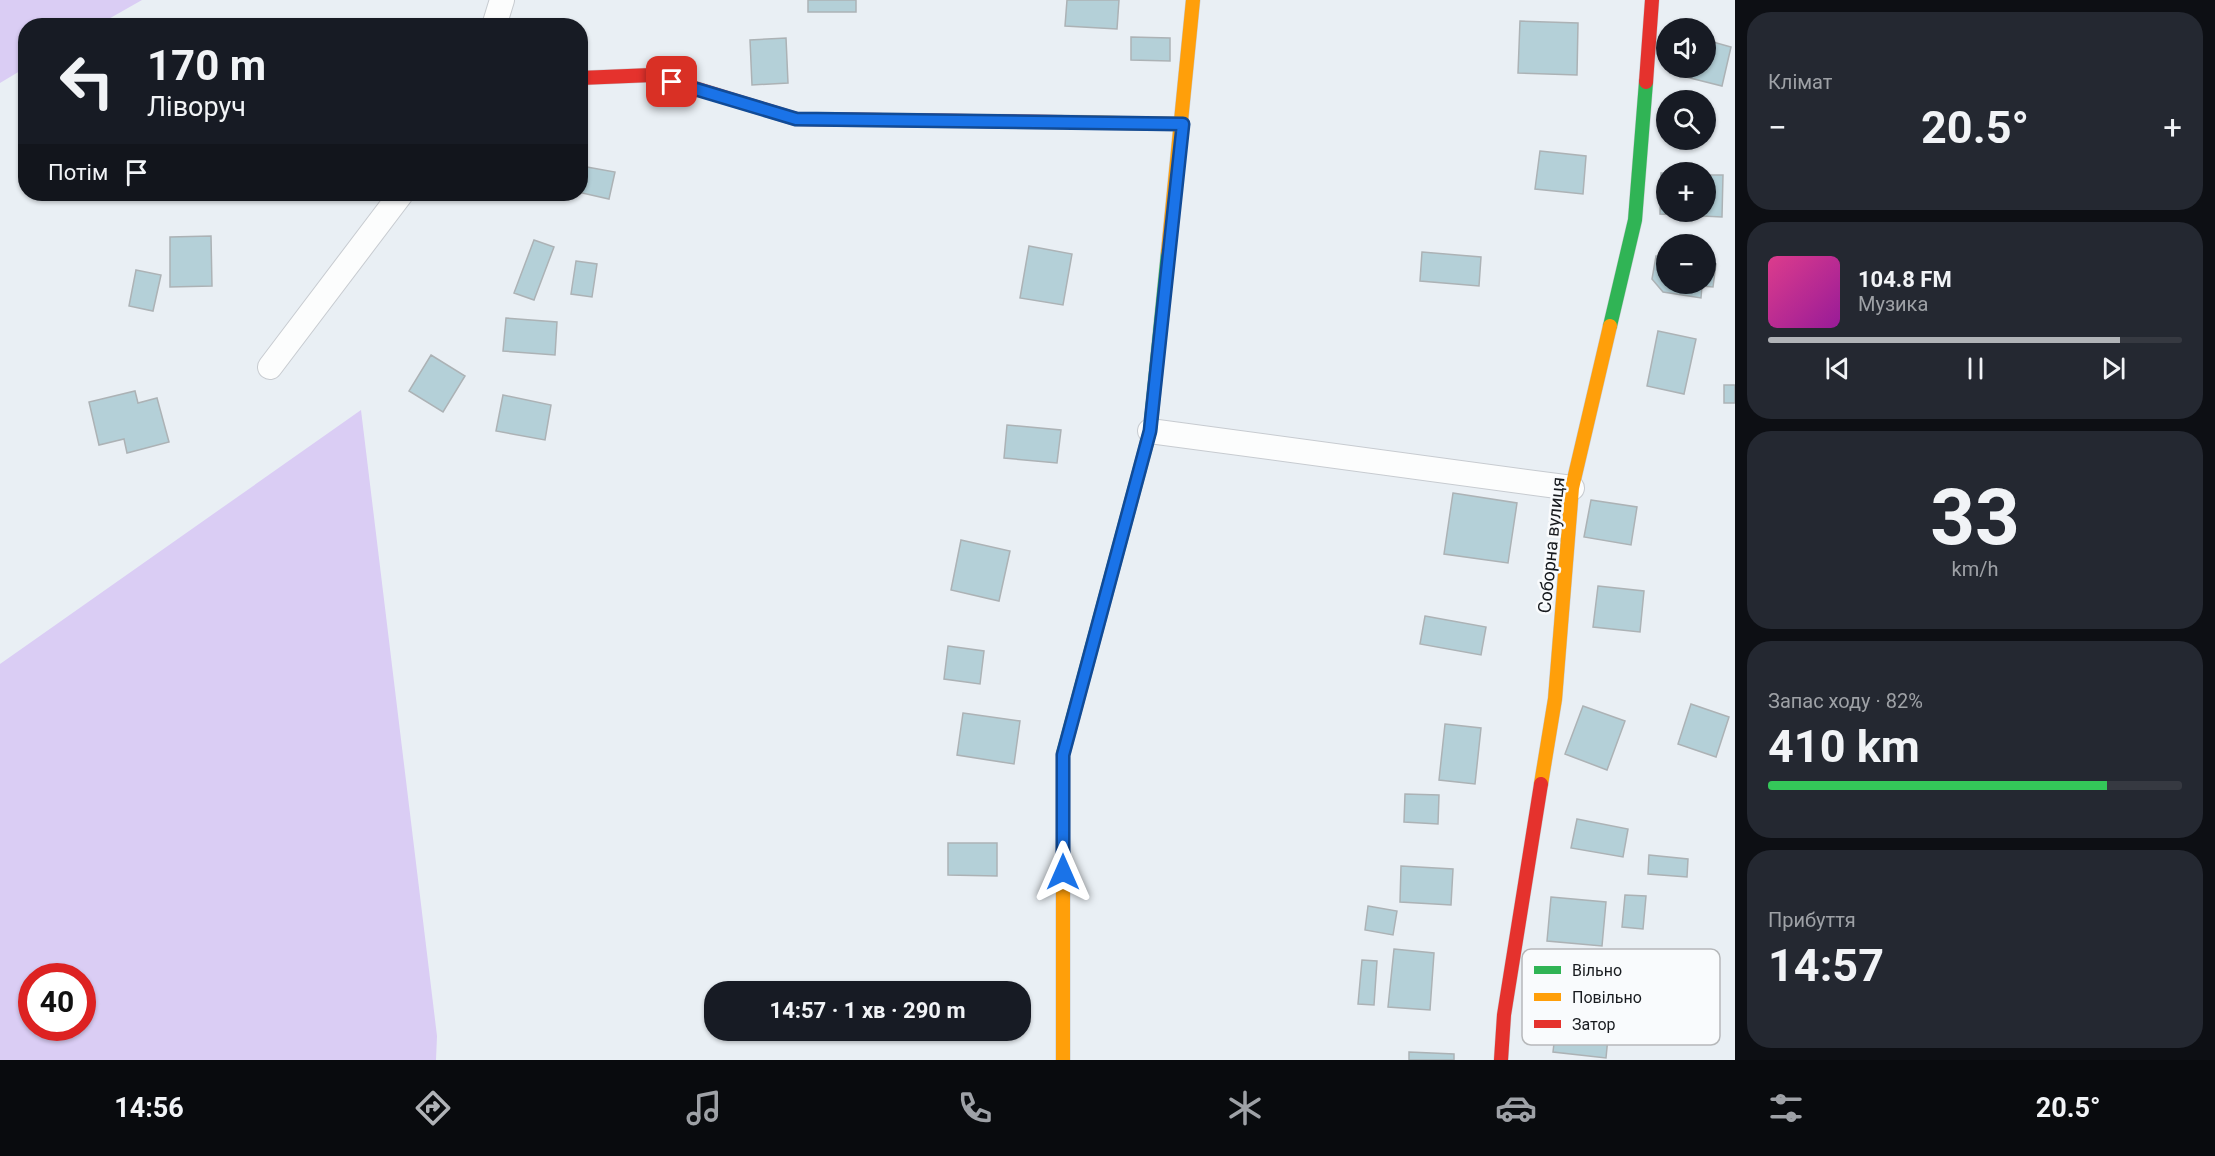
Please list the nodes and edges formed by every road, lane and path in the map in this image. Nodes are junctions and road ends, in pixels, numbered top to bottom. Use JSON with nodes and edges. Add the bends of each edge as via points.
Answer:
{"nodes":[{"id":1,"x":502,"y":0,"type":"edge"},
{"id":2,"x":1193,"y":0,"type":"edge"},
{"id":3,"x":1652,"y":0,"type":"edge"},
{"id":4,"x":496,"y":18,"type":"edge"},
{"id":5,"x":588,"y":78,"type":"edge"},
{"id":6,"x":1183,"y":124,"type":"junction"},
{"id":7,"x":397,"y":201,"type":"edge"},
{"id":8,"x":270,"y":367,"type":"dead end"},
{"id":9,"x":1150,"y":431,"type":"junction"},
{"id":10,"x":1572,"y":488,"type":"junction"},
{"id":11,"x":1063,"y":1060,"type":"edge"},
{"id":12,"x":1501,"y":1060,"type":"edge"}],
"edges":[{"from":1,"to":4,"type":"street"},
{"from":2,"to":6,"type":"street"},
{"from":3,"to":10,"type":"street","name":"Соборна вулиця","via":[[1635,220]]},
{"from":5,"to":6,"type":"street","via":[[652,75],[796,119]]},
{"from":6,"to":9,"type":"street"},
{"from":7,"to":8,"type":"street"},
{"from":9,"to":10,"type":"street"},
{"from":9,"to":11,"type":"street","via":[[1063,755]]},
{"from":10,"to":12,"type":"street","name":"Соборна вулиця","via":[[1555,699],[1504,1015]]}]}
